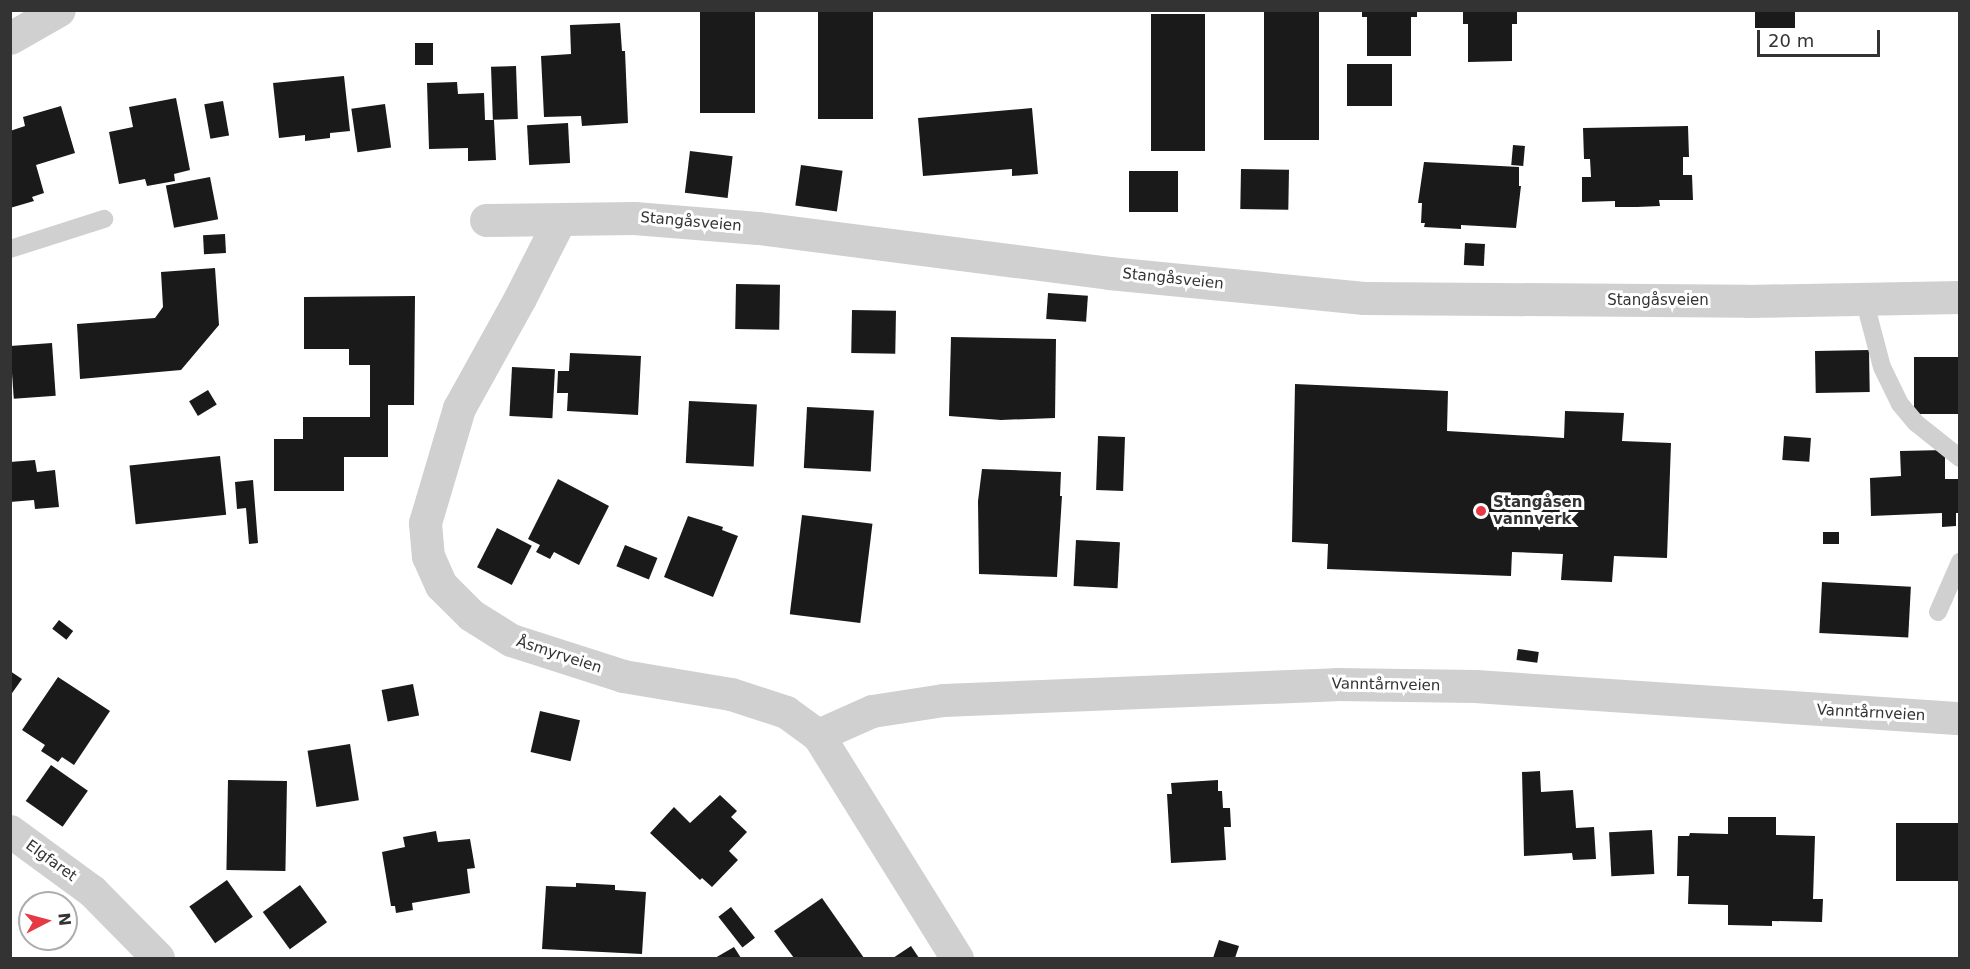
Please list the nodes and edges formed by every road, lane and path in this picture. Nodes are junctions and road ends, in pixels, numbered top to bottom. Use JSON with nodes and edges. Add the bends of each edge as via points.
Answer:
{"nodes":[{"id":1,"x":59,"y":10,"type":"edge"},
{"id":2,"x":10,"y":38,"type":"edge"},
{"id":3,"x":104,"y":219,"type":"dead end"},
{"id":4,"x":486,"y":220,"type":"dead end"},
{"id":5,"x":559,"y":221,"type":"junction"},
{"id":6,"x":10,"y":249,"type":"edge"},
{"id":7,"x":1959,"y":297,"type":"edge"},
{"id":8,"x":1864,"y":299,"type":"junction"},
{"id":9,"x":1959,"y":458,"type":"edge"},
{"id":10,"x":1959,"y":562,"type":"edge"},
{"id":11,"x":1938,"y":612,"type":"dead end"},
{"id":12,"x":1959,"y":718,"type":"edge"},
{"id":13,"x":818,"y":735,"type":"junction"},
{"id":14,"x":10,"y":831,"type":"edge"},
{"id":15,"x":158,"y":958,"type":"edge"},
{"id":16,"x":957,"y":958,"type":"edge"}],
"edges":[{"from":1,"to":2,"type":"street"},
{"from":3,"to":6,"type":"lane"},
{"from":4,"to":5,"type":"street","name":"Stangåsveien"},
{"from":5,"to":8,"type":"street","name":"Stangåsveien","via":[[634,218],[758,228],[1109,273],[1364,298]]},
{"from":5,"to":13,"type":"street","name":"Åsmyrveien","via":[[455,419],[424,523],[428,556],[441,585],[471,615],[511,640],[623,676],[731,694],[786,712]]},
{"from":7,"to":8,"type":"street","name":"Stangåsveien"},
{"from":8,"to":9,"type":"lane","via":[[1882,368],[1900,404],[1916,423]]},
{"from":10,"to":11,"type":"lane"},
{"from":12,"to":13,"type":"street","name":"Vanntårnveien","via":[[1475,686],[1336,684],[943,700],[872,711]]},
{"from":13,"to":16,"type":"street","name":"Åsmyrveien"},
{"from":14,"to":15,"type":"street","name":"Elgfaret","via":[[92,891]]}]}
